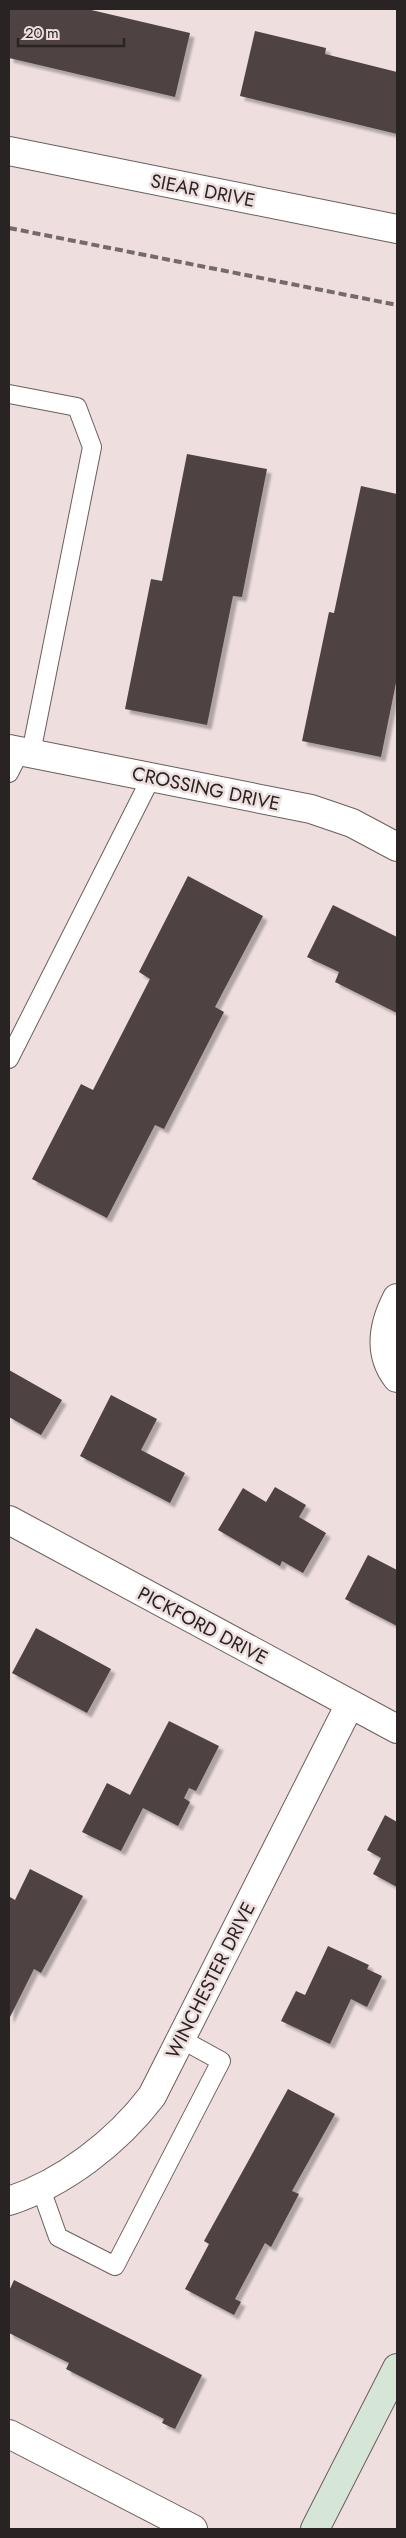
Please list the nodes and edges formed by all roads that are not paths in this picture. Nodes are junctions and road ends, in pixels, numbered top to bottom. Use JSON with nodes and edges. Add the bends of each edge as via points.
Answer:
{"nodes":[{"id":1,"x":9,"y":151,"type":"edge"},
{"id":2,"x":397,"y":229,"type":"edge"},
{"id":3,"x":9,"y":394,"type":"edge"},
{"id":4,"x":17,"y":757,"type":"edge"},
{"id":5,"x":152,"y":776,"type":"junction"},
{"id":6,"x":397,"y":847,"type":"edge"},
{"id":7,"x":9,"y":1059,"type":"edge"},
{"id":8,"x":397,"y":1298,"type":"edge"},
{"id":9,"x":397,"y":1378,"type":"edge"},
{"id":10,"x":9,"y":1520,"type":"edge"},
{"id":11,"x":350,"y":1704,"type":"junction"},
{"id":12,"x":397,"y":1730,"type":"edge"},
{"id":13,"x":181,"y":2039,"type":"junction"},
{"id":14,"x":41,"y":2189,"type":"junction"},
{"id":15,"x":9,"y":2201,"type":"edge"},
{"id":16,"x":397,"y":2368,"type":"edge"},
{"id":17,"x":9,"y":2434,"type":"edge"},
{"id":18,"x":193,"y":2529,"type":"edge"},
{"id":19,"x":315,"y":2529,"type":"edge"}],
"edges":[{"from":1,"to":2,"type":"street","name":"SIEAR DRIVE"},
{"from":3,"to":4,"type":"lane","via":[[77,407],[92,447]]},
{"from":4,"to":5,"type":"street","name":"CROSSING DRIVE"},
{"from":5,"to":6,"type":"street","name":"CROSSING DRIVE","via":[[330,815]]},
{"from":5,"to":7,"type":"lane"},
{"from":8,"to":9,"type":"street","via":[[384,1328],[386,1359]]},
{"from":10,"to":11,"type":"street","name":"PICKFORD DRIVE"},
{"from":11,"to":12,"type":"street","name":"PICKFORD DRIVE"},
{"from":11,"to":13,"type":"street","name":"WINCHESTER DRIVE"},
{"from":13,"to":14,"type":"street","name":"WINCHESTER DRIVE","via":[[152,2096],[140,2111],[112,2140]]},
{"from":13,"to":14,"type":"lane","via":[[221,2061],[115,2266],[58,2237]]},
{"from":14,"to":15,"type":"street","name":"WINCHESTER DRIVE"},
{"from":16,"to":19,"type":"main road"},
{"from":17,"to":18,"type":"street"}]}
